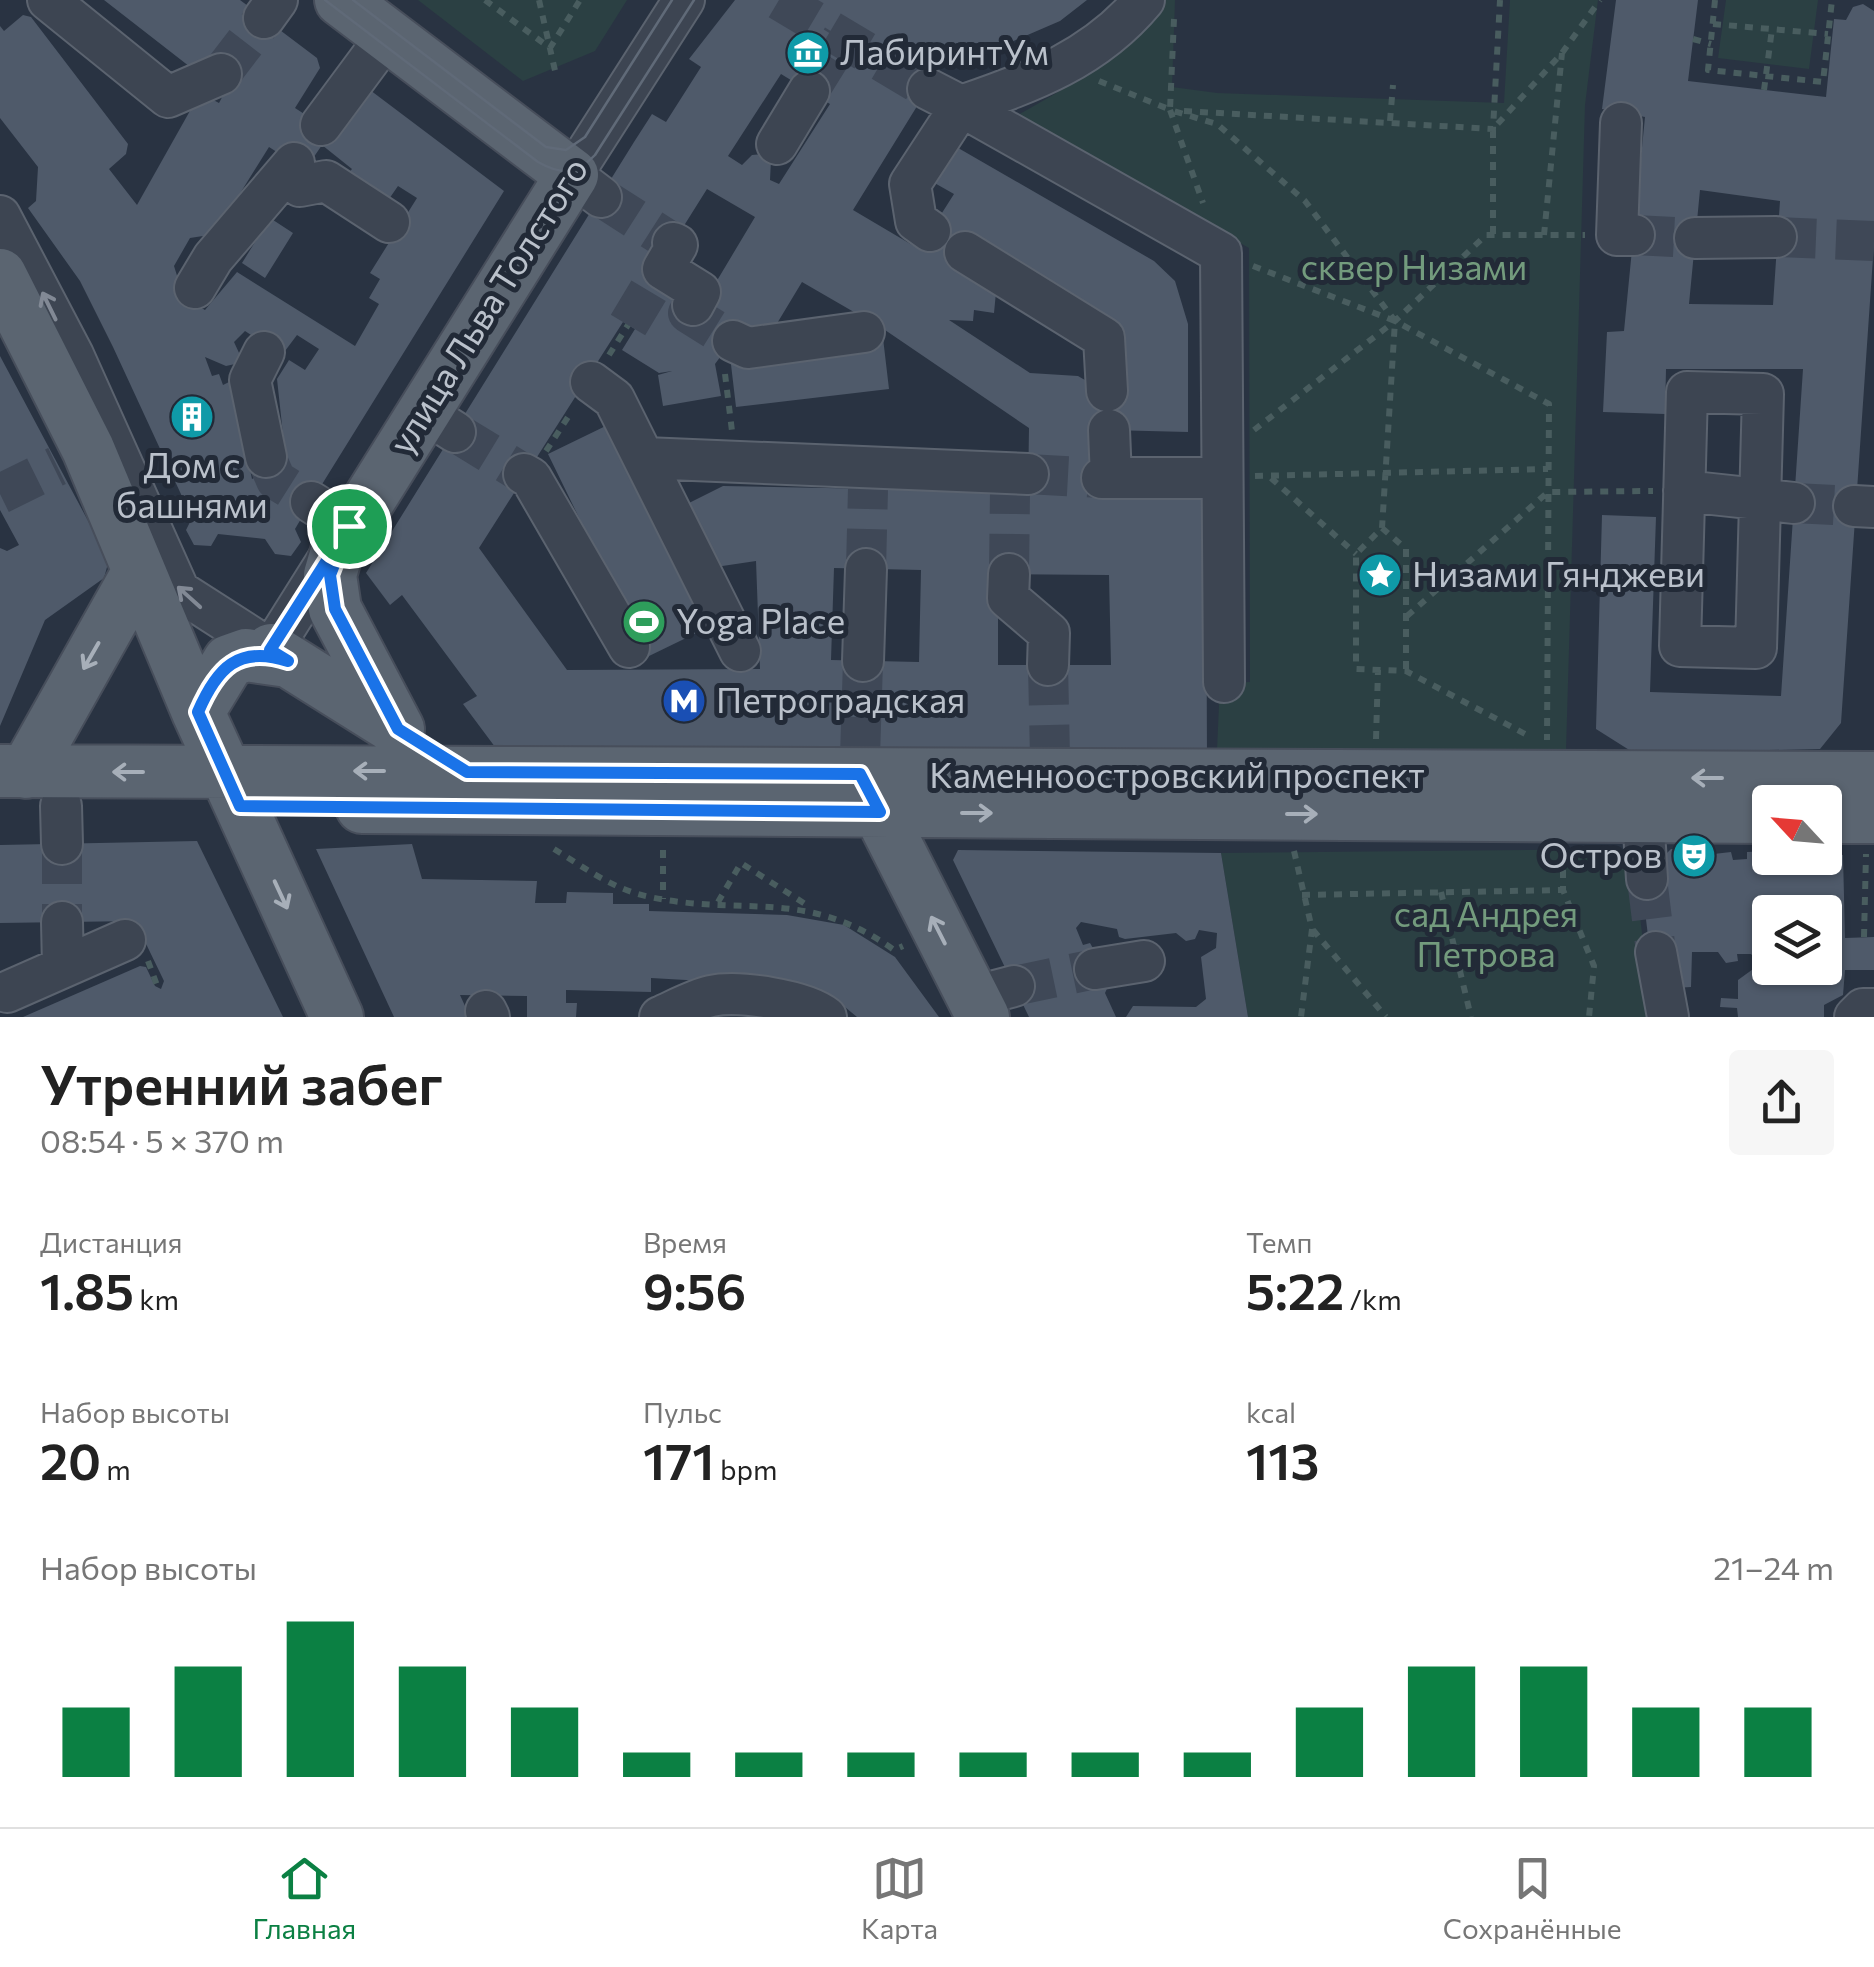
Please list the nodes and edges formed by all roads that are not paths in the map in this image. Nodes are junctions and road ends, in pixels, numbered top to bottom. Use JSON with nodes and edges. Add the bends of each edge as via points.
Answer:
{"nodes":[{"id":1,"x":48,"y":0,"type":"edge"},
{"id":2,"x":340,"y":0,"type":"edge"},
{"id":3,"x":684,"y":0,"type":"edge"},
{"id":4,"x":1144,"y":0,"type":"edge"},
{"id":5,"x":387,"y":36,"type":"junction"},
{"id":6,"x":221,"y":74,"type":"tunnel mouth"},
{"id":7,"x":809,"y":91,"type":"tunnel mouth"},
{"id":8,"x":945,"y":98,"type":"junction"},
{"id":9,"x":1621,"y":123,"type":"dead end"},
{"id":10,"x":321,"y":125,"type":"dead end"},
{"id":11,"x":777,"y":144,"type":"dead end"},
{"id":12,"x":587,"y":186,"type":"junction"},
{"id":13,"x":0,"y":216,"type":"edge"},
{"id":14,"x":389,"y":222,"type":"dead end"},
{"id":15,"x":930,"y":231,"type":"dead end"},
{"id":16,"x":1618,"y":235,"type":"road end"},
{"id":17,"x":1776,"y":237,"type":"tunnel mouth"},
{"id":18,"x":1695,"y":238,"type":"tunnel mouth"},
{"id":19,"x":673,"y":243,"type":"dead end"},
{"id":20,"x":965,"y":252,"type":"dead end"},
{"id":21,"x":0,"y":275,"type":"edge"},
{"id":22,"x":194,"y":288,"type":"dead end"},
{"id":23,"x":693,"y":304,"type":"tunnel mouth"},
{"id":24,"x":864,"y":332,"type":"dead end"},
{"id":25,"x":735,"y":342,"type":"tunnel mouth"},
{"id":26,"x":264,"y":352,"type":"dead end"},
{"id":27,"x":592,"y":382,"type":"road end"},
{"id":28,"x":266,"y":456,"type":"tunnel mouth"},
{"id":29,"x":645,"y":458,"type":"junction"},
{"id":30,"x":527,"y":476,"type":"tunnel mouth"},
{"id":31,"x":1222,"y":478,"type":"junction"},
{"id":32,"x":1016,"y":479,"type":"tunnel mouth"},
{"id":33,"x":1684,"y":492,"type":"junction"},
{"id":34,"x":1777,"y":501,"type":"junction"},
{"id":35,"x":330,"y":514,"type":"junction"},
{"id":36,"x":866,"y":569,"type":"tunnel mouth"},
{"id":37,"x":140,"y":571,"type":"junction"},
{"id":38,"x":1009,"y":574,"type":"tunnel mouth"},
{"id":39,"x":629,"y":648,"type":"dead end"},
{"id":40,"x":740,"y":650,"type":"dead end"},
{"id":41,"x":279,"y":655,"type":"junction"},
{"id":42,"x":863,"y":661,"type":"tunnel mouth"},
{"id":43,"x":1048,"y":665,"type":"tunnel mouth"},
{"id":44,"x":1224,"y":682,"type":"dead end"},
{"id":45,"x":198,"y":712,"type":"junction"},
{"id":46,"x":398,"y":729,"type":"junction"},
{"id":47,"x":467,"y":772,"type":"junction"},
{"id":48,"x":1874,"y":778,"type":"edge"},
{"id":49,"x":867,"y":781,"type":"junction"},
{"id":50,"x":233,"y":789,"type":"junction"},
{"id":51,"x":30,"y":800,"type":"edge"},
{"id":52,"x":1643,"y":816,"type":"junction"},
{"id":53,"x":1752,"y":816,"type":"edge"},
{"id":54,"x":1647,"y":879,"type":"tunnel mouth"},
{"id":55,"x":62,"y":922,"type":"tunnel mouth"},
{"id":56,"x":125,"y":940,"type":"dead end"},
{"id":57,"x":1656,"y":952,"type":"tunnel mouth"},
{"id":58,"x":1144,"y":961,"type":"dead end"},
{"id":59,"x":64,"y":967,"type":"junction"},
{"id":60,"x":1094,"y":969,"type":"tunnel mouth"},
{"id":61,"x":6,"y":992,"type":"dead end"},
{"id":62,"x":990,"y":1000,"type":"edge"},
{"id":63,"x":1874,"y":1009,"type":"edge"},
{"id":64,"x":329,"y":1014,"type":"edge"},
{"id":65,"x":660,"y":1017,"type":"edge"},
{"id":66,"x":826,"y":1017,"type":"edge"},
{"id":67,"x":1668,"y":1017,"type":"edge"},
{"id":68,"x":1856,"y":1017,"type":"edge"}],
"edges":[{"from":1,"to":6,"type":"street","via":[[168,97]]},
{"from":2,"to":5,"type":"main road"},
{"from":3,"to":12,"type":"street","name":"улица Льва Толстого"},
{"from":4,"to":8,"type":"street","via":[[1085,56]]},
{"from":5,"to":10,"type":"street"},
{"from":5,"to":12,"type":"main road"},
{"from":7,"to":11,"type":"street"},
{"from":8,"to":15,"type":"street","via":[[910,184],[916,221]]},
{"from":8,"to":31,"type":"street","via":[[1221,253]]},
{"from":9,"to":16,"type":"street"},
{"from":12,"to":35,"type":"main road","name":"улица Льва Толстого","via":[[439,421]]},
{"from":41,"to":13,"type":"street","one_way":true,"via":[[179,590],[73,355]]},
{"from":14,"to":22,"type":"street","via":[[326,181],[300,186],[290,169]]},
{"from":17,"to":18,"type":"street"},
{"from":19,"to":23,"type":"street","via":[[662,269],[700,292]]},
{"from":20,"to":31,"type":"street","via":[[1104,338],[1106,478]]},
{"from":21,"to":37,"type":"main road","via":[[73,457]]},
{"from":24,"to":25,"type":"street","via":[[748,348]]},
{"from":26,"to":28,"type":"street","via":[[250,380]]},
{"from":27,"to":29,"type":"street","via":[[614,399]]},
{"from":29,"to":32,"type":"street","via":[[869,479]]},
{"from":29,"to":40,"type":"street"},
{"from":30,"to":39,"type":"street"},
{"from":31,"to":44,"type":"street"},
{"from":33,"to":34,"type":"street"},
{"from":33,"to":34,"type":"street","via":[[1687,392],[1763,394]]},
{"from":33,"to":34,"type":"street","via":[[1680,646],[1756,648]]},
{"from":35,"to":41,"type":"street"},
{"from":35,"to":46,"type":"main road","name":"улица Льва Толстого","via":[[337,551],[330,590],[335,609]]},
{"from":36,"to":42,"type":"street"},
{"from":37,"to":45,"type":"main road"},
{"from":37,"to":51,"type":"main road","one_way":true},
{"from":38,"to":43,"type":"street","via":[[1008,598],[1048,633]]},
{"from":41,"to":45,"type":"main road","via":[[229,661]]},
{"from":41,"to":46,"type":"main road"},
{"from":45,"to":50,"type":"main road"},
{"from":46,"to":47,"type":"main road"},
{"from":47,"to":49,"type":"main road","name":"Каменноостровский проспект"},
{"from":47,"to":50,"type":"main road","name":"Каменноостровский проспект","one_way":true},
{"from":48,"to":49,"type":"main road","name":"Каменноостровский проспект","one_way":true,"via":[[1050,767]]},
{"from":49,"to":50,"type":"main road","name":"Каменноостровский проспект"},
{"from":49,"to":52,"type":"main road","name":"Каменноостровский проспект","one_way":true},
{"from":62,"to":49,"type":"main road","one_way":true},
{"from":50,"to":51,"type":"main road","name":"Каменноостровский проспект"},
{"from":50,"to":64,"type":"main road","one_way":true},
{"from":52,"to":53,"type":"main road","name":"Каменноостровский проспект"},
{"from":52,"to":54,"type":"street"},
{"from":55,"to":59,"type":"street"},
{"from":56,"to":59,"type":"street"},
{"from":57,"to":67,"type":"street"},
{"from":58,"to":60,"type":"street"},
{"from":59,"to":61,"type":"street"},
{"from":63,"to":68,"type":"street"},
{"from":65,"to":66,"type":"street","via":[[713,995],[767,998]]}]}
